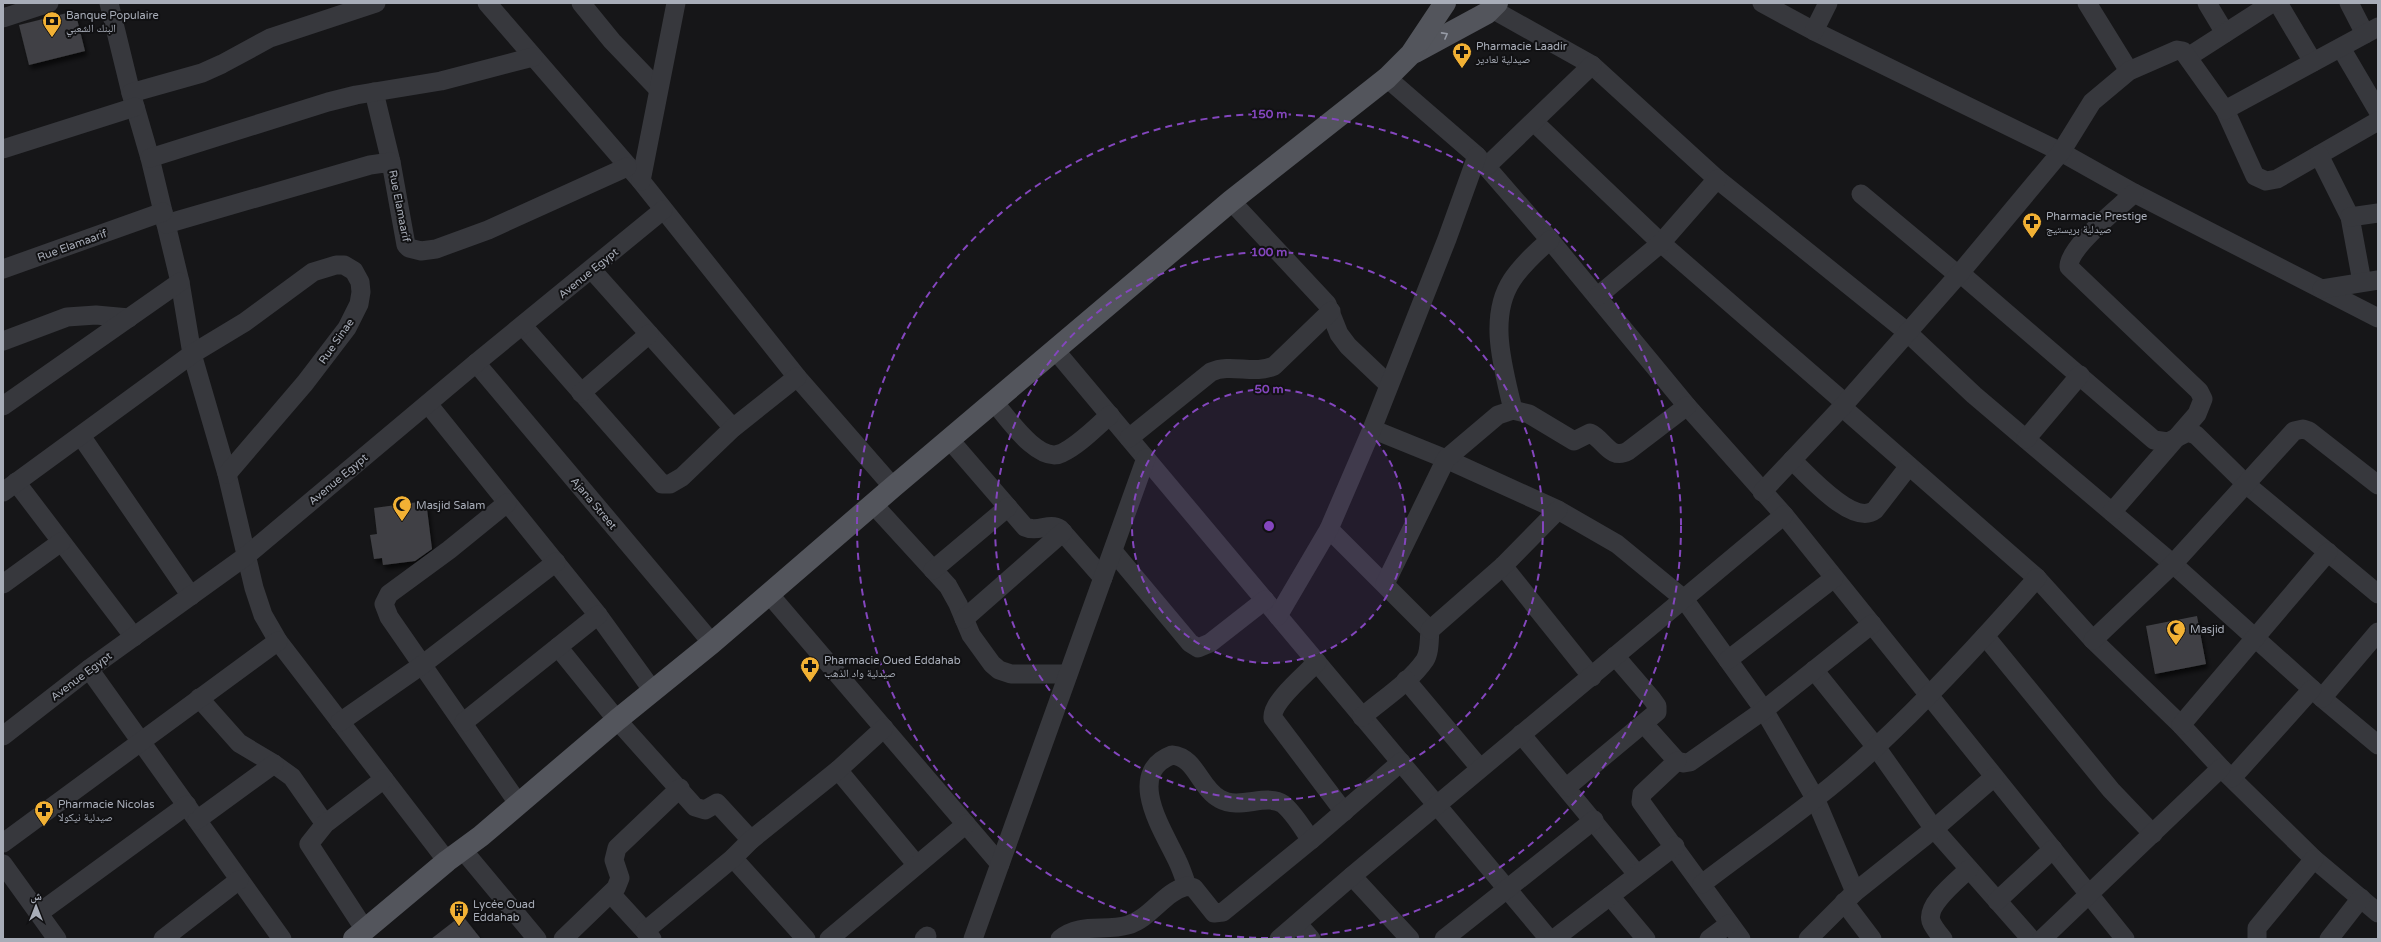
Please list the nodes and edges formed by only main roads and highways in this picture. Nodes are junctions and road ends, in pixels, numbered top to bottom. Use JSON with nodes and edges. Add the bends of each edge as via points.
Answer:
{"nodes":[{"id":1,"x":1445,"y":3,"type":"edge"},
{"id":2,"x":1449,"y":3,"type":"edge"},
{"id":3,"x":1493,"y":7,"type":"edge"},
{"id":4,"x":1411,"y":54,"type":"junction"},
{"id":5,"x":360,"y":935,"type":"edge"}],
"edges":[{"from":1,"to":4,"type":"main road"},
{"from":2,"to":3,"type":"main road","via":[[1461,14]]},
{"from":4,"to":3,"type":"main road","one_way":true},
{"from":4,"to":5,"type":"main road","via":[[1387,78],[1231,201],[949,439],[712,644]]}]}
